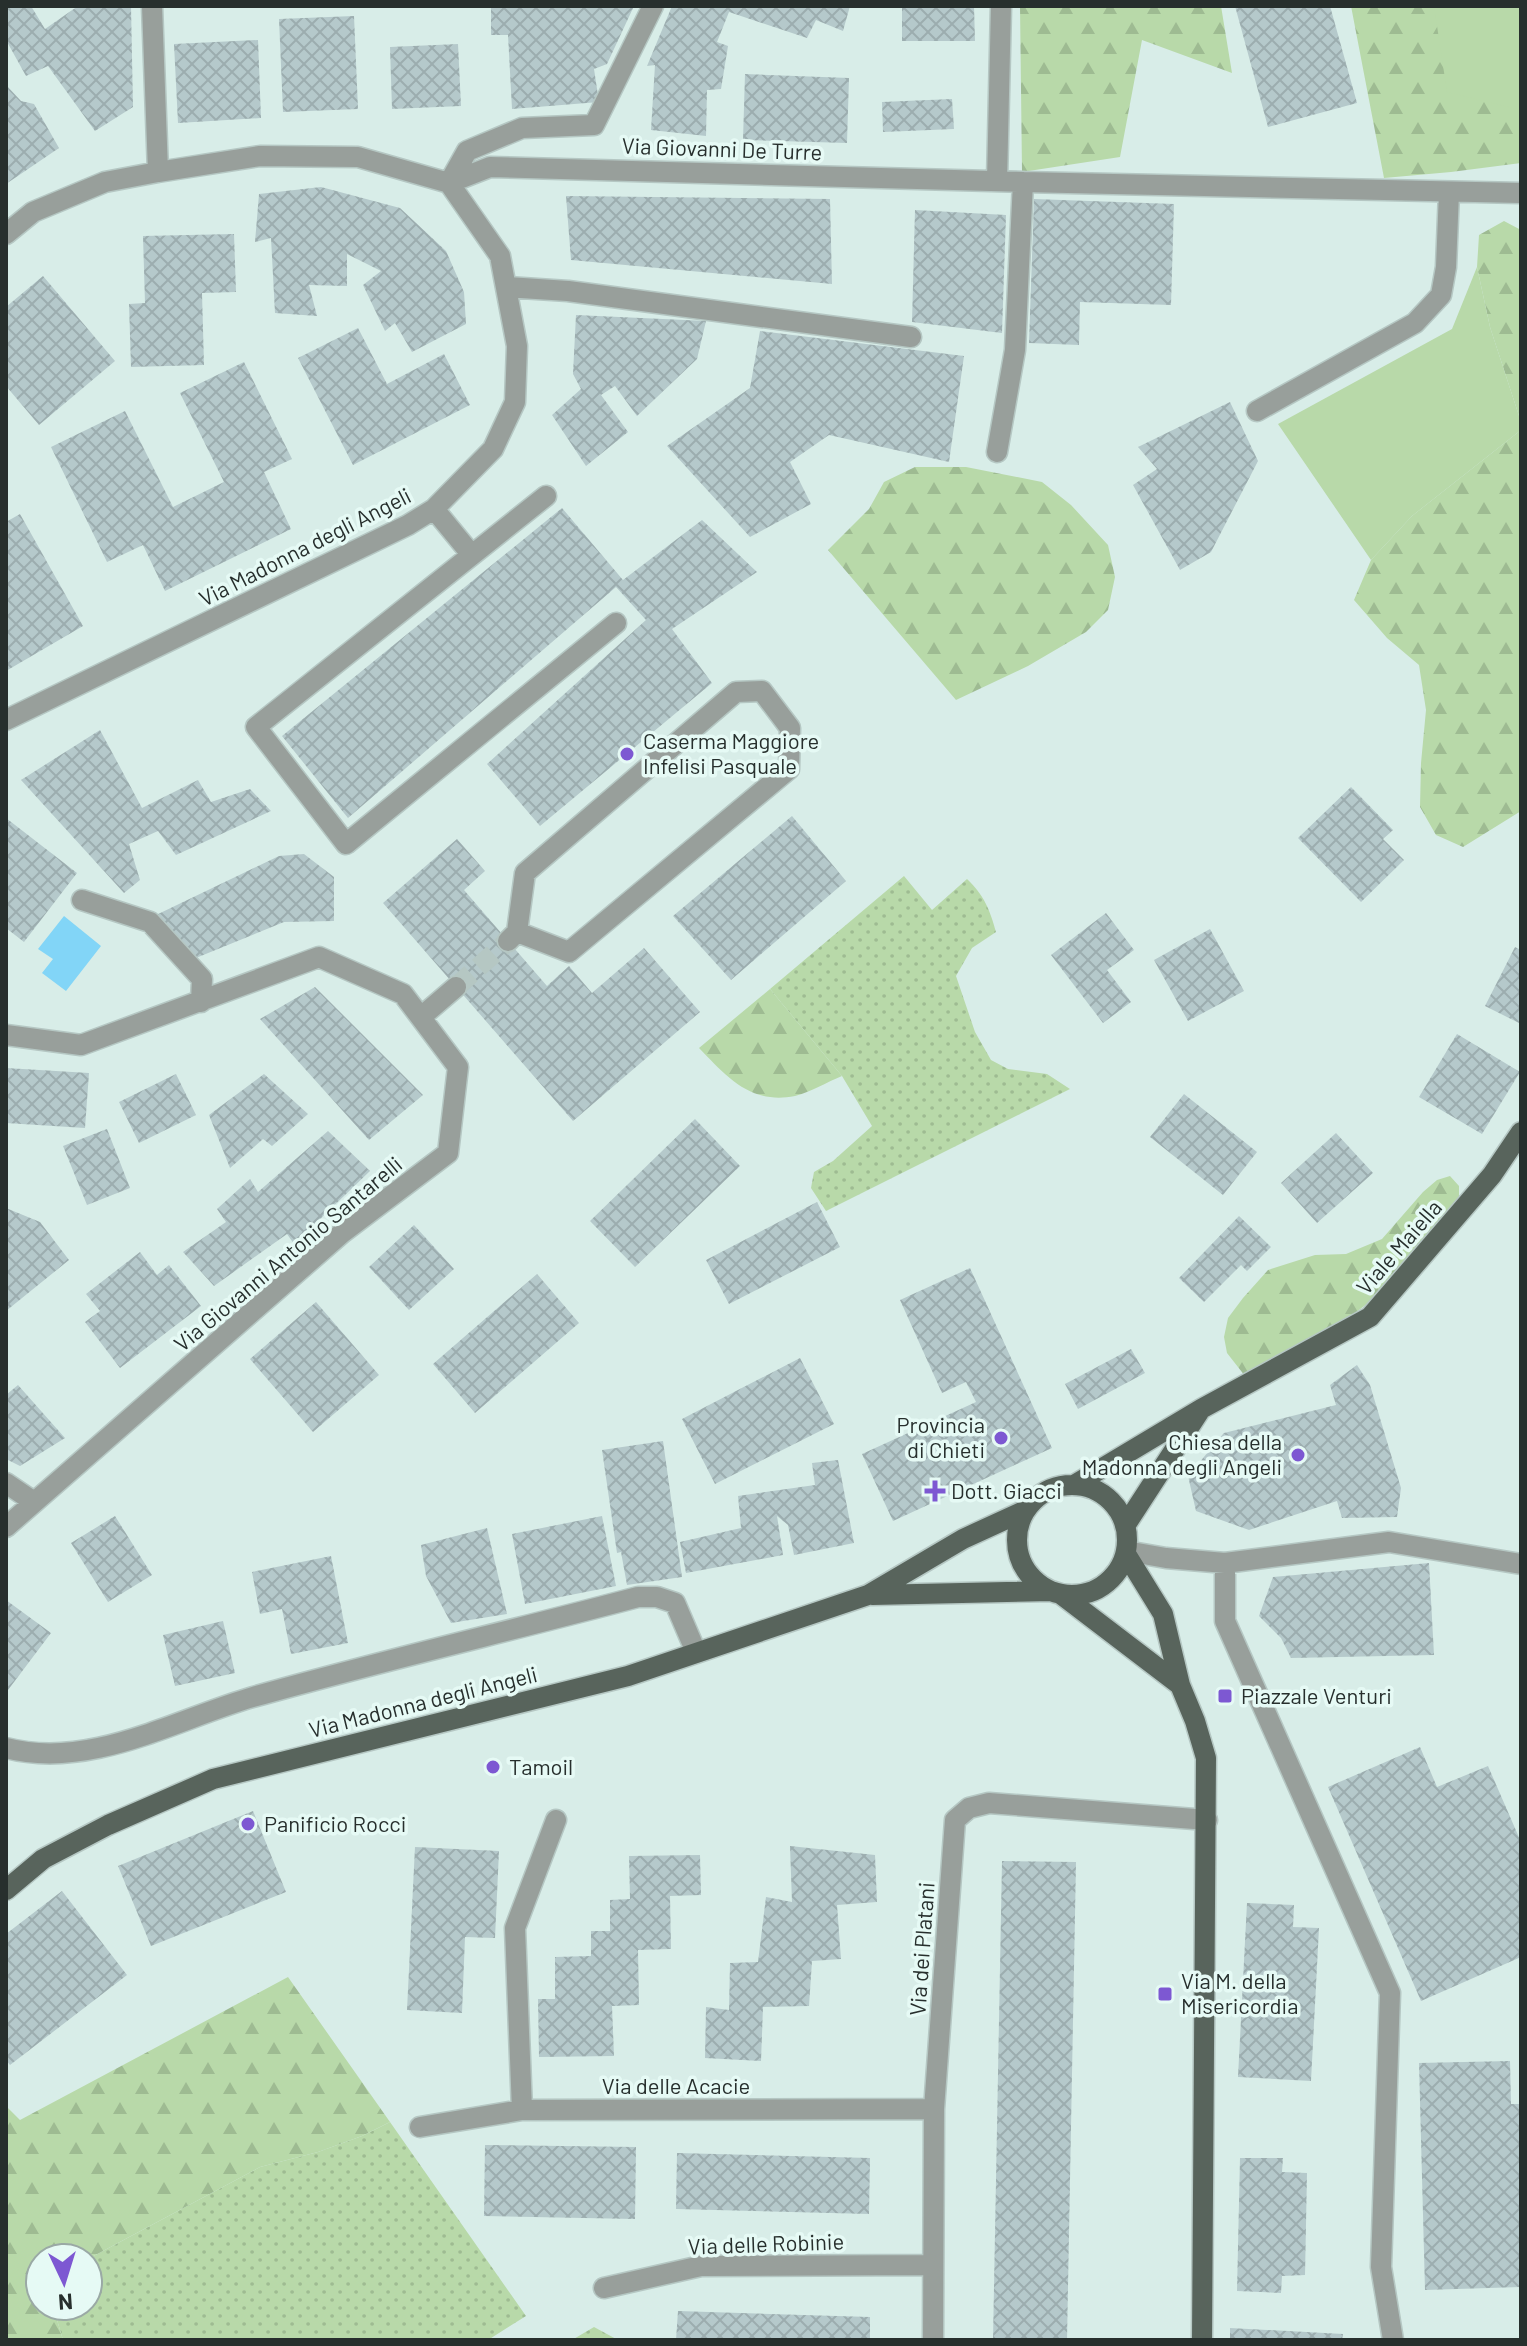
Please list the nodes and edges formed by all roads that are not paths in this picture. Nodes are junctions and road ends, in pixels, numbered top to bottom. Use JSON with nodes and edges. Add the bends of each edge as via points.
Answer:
{"nodes":[{"id":1,"x":152,"y":6,"type":"edge"},
{"id":2,"x":653,"y":6,"type":"edge"},
{"id":3,"x":1001,"y":6,"type":"edge"},
{"id":4,"x":158,"y":172,"type":"junction"},
{"id":5,"x":997,"y":181,"type":"junction"},
{"id":6,"x":1023,"y":182,"type":"junction"},
{"id":7,"x":449,"y":183,"type":"junction"},
{"id":8,"x":1449,"y":192,"type":"junction"},
{"id":9,"x":1521,"y":193,"type":"edge"},
{"id":10,"x":6,"y":234,"type":"edge"},
{"id":11,"x":506,"y":287,"type":"junction"},
{"id":12,"x":911,"y":337,"type":"dead end"},
{"id":13,"x":1257,"y":411,"type":"dead end"},
{"id":14,"x":997,"y":452,"type":"dead end"},
{"id":15,"x":546,"y":496,"type":"dead end"},
{"id":16,"x":434,"y":509,"type":"junction"},
{"id":17,"x":471,"y":554,"type":"junction"},
{"id":18,"x":616,"y":623,"type":"dead end"},
{"id":19,"x":6,"y":720,"type":"edge"},
{"id":20,"x":82,"y":900,"type":"dead end"},
{"id":21,"x":512,"y":937,"type":"joint"},
{"id":22,"x":456,"y":987,"type":"tunnel mouth"},
{"id":23,"x":201,"y":1002,"type":"junction"},
{"id":24,"x":421,"y":1017,"type":"junction"},
{"id":25,"x":6,"y":1035,"type":"edge"},
{"id":26,"x":1521,"y":1132,"type":"edge"},
{"id":27,"x":1201,"y":1409,"type":"junction"},
{"id":28,"x":6,"y":1483,"type":"edge"},
{"id":29,"x":1074,"y":1485,"type":"junction"},
{"id":30,"x":34,"y":1502,"type":"junction"},
{"id":31,"x":1026,"y":1510,"type":"junction"},
{"id":32,"x":1125,"y":1526,"type":"junction"},
{"id":33,"x":6,"y":1527,"type":"edge"},
{"id":34,"x":1126,"y":1553,"type":"junction"},
{"id":35,"x":1225,"y":1563,"type":"junction"},
{"id":36,"x":1521,"y":1564,"type":"edge"},
{"id":37,"x":1057,"y":1593,"type":"junction"},
{"id":38,"x":868,"y":1595,"type":"junction"},
{"id":39,"x":696,"y":1652,"type":"junction"},
{"id":40,"x":1180,"y":1685,"type":"junction"},
{"id":41,"x":6,"y":1748,"type":"edge"},
{"id":42,"x":556,"y":1820,"type":"dead end"},
{"id":43,"x":1207,"y":1820,"type":"junction"},
{"id":44,"x":6,"y":1890,"type":"edge"},
{"id":45,"x":934,"y":2109,"type":"junction"},
{"id":46,"x":522,"y":2110,"type":"junction"},
{"id":47,"x":420,"y":2127,"type":"dead end"},
{"id":48,"x":932,"y":2265,"type":"junction"},
{"id":49,"x":604,"y":2288,"type":"dead end"},
{"id":50,"x":933,"y":2340,"type":"edge"},
{"id":51,"x":1202,"y":2340,"type":"edge"},
{"id":52,"x":1393,"y":2340,"type":"edge"}],
"edges":[{"from":1,"to":4,"type":"street"},
{"from":2,"to":7,"type":"street","via":[[594,125],[522,128],[467,151]]},
{"from":3,"to":5,"type":"street"},
{"from":4,"to":7,"type":"street","via":[[260,156],[358,157]]},
{"from":4,"to":10,"type":"street","via":[[98,185],[33,212]]},
{"from":5,"to":6,"type":"street","name":"Via Giovanni De Turre"},
{"from":5,"to":7,"type":"street","name":"Via Giovanni De Turre","via":[[490,167]]},
{"from":6,"to":8,"type":"street","name":"Via Giovanni De Turre"},
{"from":6,"to":14,"type":"street","via":[[1015,350]]},
{"from":7,"to":11,"type":"street","name":"Via Madonna degli Angeli","via":[[500,256]]},
{"from":8,"to":9,"type":"street","name":"Via Giovanni De Turre"},
{"from":8,"to":13,"type":"street","via":[[1441,295],[1415,323]]},
{"from":11,"to":12,"type":"street"},
{"from":11,"to":16,"type":"street","name":"Via Madonna degli Angeli","via":[[517,346],[515,402],[493,449]]},
{"from":15,"to":17,"type":"street"},
{"from":16,"to":17,"type":"street"},
{"from":16,"to":19,"type":"street","name":"Via Madonna degli Angeli"},
{"from":17,"to":18,"type":"street","via":[[256,727],[346,844]]},
{"from":20,"to":23,"type":"street","via":[[150,922],[202,979]]},
{"from":21,"to":21,"type":"street","via":[[569,952],[789,769],[790,728],[762,691],[736,692],[525,873]]},
{"from":22,"to":24,"type":"street"},
{"from":23,"to":24,"type":"street","name":"Via Giovanni Antonio Santarelli","via":[[319,957],[403,994]]},
{"from":23,"to":25,"type":"street","name":"Via Giovanni Antonio Santarelli","via":[[81,1045]]},
{"from":24,"to":30,"type":"street","name":"Via Giovanni Antonio Santarelli","via":[[458,1067],[448,1153],[342,1233]]},
{"from":26,"to":27,"type":"main road","name":"Viale Maiella","via":[[1492,1175],[1370,1317]]},
{"from":27,"to":29,"type":"main road","name":"Viale Maiella"},
{"from":27,"to":32,"type":"main road"},
{"from":28,"to":30,"type":"street"},
{"from":29,"to":31,"type":"main road","via":[[1051,1490]]},
{"from":29,"to":32,"type":"main road","via":[[1102,1494]]},
{"from":30,"to":33,"type":"street","name":"Via Giovanni Antonio Santarelli"},
{"from":31,"to":37,"type":"main road","via":[[1017,1538],[1020,1560],[1036,1582]]},
{"from":31,"to":38,"type":"main road","via":[[963,1539]]},
{"from":32,"to":34,"type":"main road"},
{"from":34,"to":35,"type":"street"},
{"from":34,"to":37,"type":"main road","via":[[1105,1585],[1078,1595]]},
{"from":34,"to":40,"type":"main road","via":[[1163,1614]]},
{"from":35,"to":36,"type":"street","via":[[1389,1542]]},
{"from":35,"to":52,"type":"street","via":[[1225,1621],[1390,1993],[1381,2267]]},
{"from":37,"to":38,"type":"main road"},
{"from":37,"to":40,"type":"main road"},
{"from":38,"to":39,"type":"main road","name":"Via Madonna degli Angeli"},
{"from":39,"to":41,"type":"street","via":[[675,1603],[638,1597],[251,1698],[96,1750],[26,1753]]},
{"from":39,"to":44,"type":"main road","name":"Via Madonna degli Angeli","via":[[628,1676],[213,1779],[43,1859]]},
{"from":40,"to":43,"type":"main road","via":[[1206,1758]]},
{"from":42,"to":46,"type":"street","via":[[515,1928]]},
{"from":43,"to":45,"type":"street","name":"Via dei Platani","via":[[989,1803],[969,1808],[955,1820]]},
{"from":43,"to":51,"type":"main road"},
{"from":45,"to":46,"type":"street","name":"Via delle Acacie"},
{"from":45,"to":48,"type":"street","name":"Via dei Platani"},
{"from":46,"to":47,"type":"street","name":"Via delle Acacie"},
{"from":48,"to":49,"type":"street","name":"Via delle Robinie","via":[[701,2266]]},
{"from":48,"to":50,"type":"street","name":"Via dei Platani"}]}
